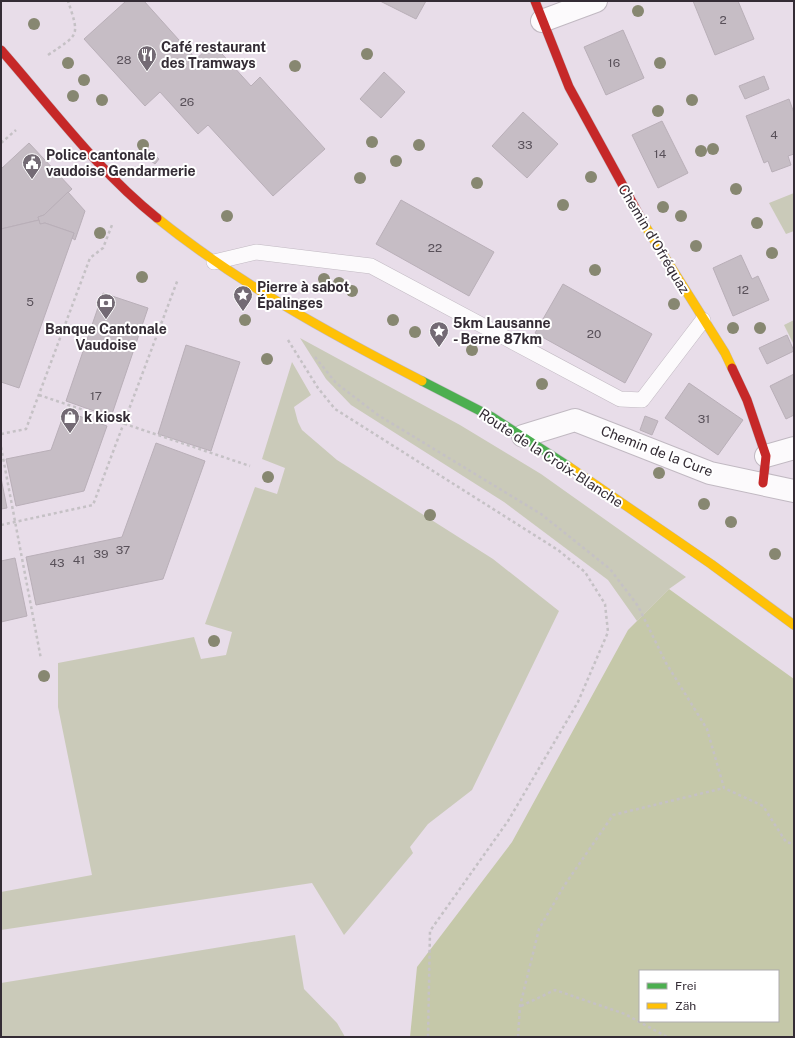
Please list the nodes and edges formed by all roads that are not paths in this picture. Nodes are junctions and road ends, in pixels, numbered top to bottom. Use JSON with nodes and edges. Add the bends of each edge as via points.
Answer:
{"nodes":[{"id":1,"x":596,"y":1,"type":"edge"},
{"id":2,"x":538,"y":11,"type":"edge"},
{"id":3,"x":1,"y":50,"type":"edge"},
{"id":4,"x":214,"y":262,"type":"junction"},
{"id":5,"x":703,"y":320,"type":"junction"},
{"id":6,"x":523,"y":436,"type":"junction"},
{"id":7,"x":794,"y":448,"type":"edge"},
{"id":8,"x":766,"y":456,"type":"junction"},
{"id":9,"x":763,"y":484,"type":"junction"},
{"id":10,"x":794,"y":490,"type":"edge"},
{"id":11,"x":794,"y":625,"type":"edge"}],
"edges":[{"from":1,"to":2,"type":"street","name":"Chemin d'Ofréquaz"},
{"from":2,"to":5,"type":"street","name":"Chemin d'Ofréquaz","via":[[569,87],[637,212]]},
{"from":3,"to":4,"type":"street","name":"Route de la Croix-Blanche","via":[[116,181],[167,227]]},
{"from":4,"to":5,"type":"lane","via":[[256,252],[371,266],[620,399],[642,400]]},
{"from":4,"to":6,"type":"street","name":"Route de la Croix-Blanche","via":[[296,314],[492,417]]},
{"from":5,"to":8,"type":"street","name":"Chemin d'Ofréquaz","via":[[735,373]]},
{"from":6,"to":9,"type":"street","name":"Chemin de la Cure","via":[[575,420],[710,473]]},
{"from":6,"to":11,"type":"street","name":"Route de la Croix-Blanche","via":[[711,564]]},
{"from":7,"to":8,"type":"street"},
{"from":8,"to":9,"type":"street","name":"Chemin d'Ofréquaz"},
{"from":9,"to":10,"type":"street","name":"Chemin de la Cure"}]}
